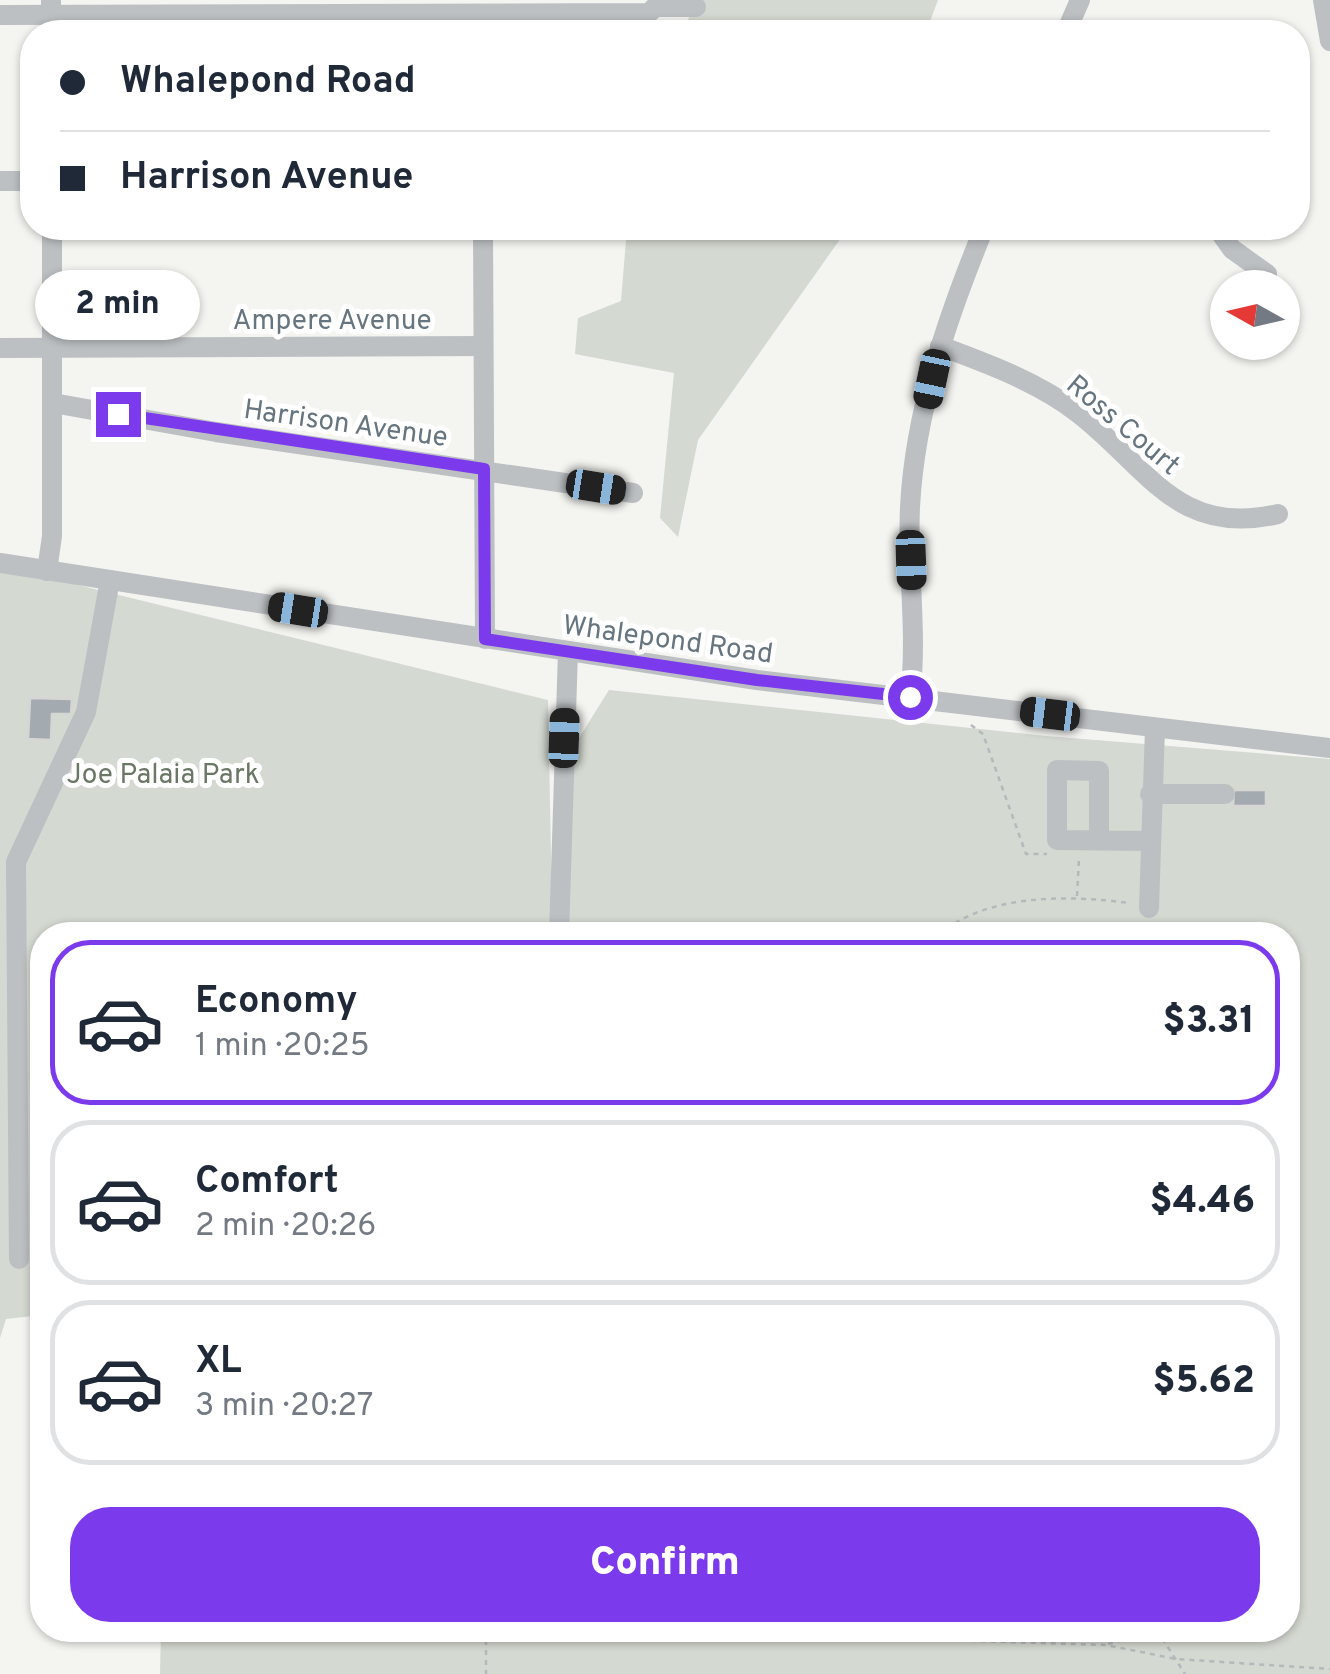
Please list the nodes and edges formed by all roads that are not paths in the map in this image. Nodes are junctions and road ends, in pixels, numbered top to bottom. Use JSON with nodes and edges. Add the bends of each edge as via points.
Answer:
{"nodes":[{"id":1,"x":1323,"y":0,"type":"edge"},
{"id":2,"x":696,"y":7,"type":"dead end"},
{"id":3,"x":0,"y":14,"type":"edge"},
{"id":4,"x":482,"y":15,"type":"edge"},
{"id":5,"x":51,"y":16,"type":"edge"},
{"id":6,"x":1330,"y":40,"type":"edge"},
{"id":7,"x":52,"y":240,"type":"edge"},
{"id":8,"x":483,"y":240,"type":"edge"},
{"id":9,"x":980,"y":240,"type":"edge"},
{"id":10,"x":1226,"y":240,"type":"edge"},
{"id":11,"x":1261,"y":270,"type":"edge"},
{"id":12,"x":483,"y":346,"type":"junction"},
{"id":13,"x":940,"y":346,"type":"junction"},
{"id":14,"x":0,"y":348,"type":"edge"},
{"id":15,"x":52,"y":348,"type":"junction"},
{"id":16,"x":53,"y":402,"type":"junction"},
{"id":17,"x":484,"y":469,"type":"junction"},
{"id":18,"x":633,"y":493,"type":"dead end"},
{"id":19,"x":1278,"y":514,"type":"dead end"},
{"id":20,"x":0,"y":563,"type":"edge"},
{"id":21,"x":47,"y":571,"type":"junction"},
{"id":22,"x":110,"y":580,"type":"junction"},
{"id":23,"x":485,"y":639,"type":"junction"},
{"id":24,"x":568,"y":651,"type":"junction"},
{"id":25,"x":910,"y":697,"type":"junction"},
{"id":26,"x":1155,"y":728,"type":"junction"},
{"id":27,"x":1330,"y":748,"type":"edge"},
{"id":28,"x":1150,"y":794,"type":"junction"},
{"id":29,"x":1226,"y":794,"type":"dead end"},
{"id":30,"x":1100,"y":840,"type":"dead end"},
{"id":31,"x":1149,"y":840,"type":"junction"},
{"id":32,"x":1149,"y":908,"type":"road end"},
{"id":33,"x":559,"y":922,"type":"edge"},
{"id":34,"x":19,"y":1259,"type":"dead end"}],
"edges":[{"from":1,"to":6,"type":"street"},
{"from":2,"to":4,"type":"street"},
{"from":3,"to":5,"type":"street"},
{"from":4,"to":5,"type":"street"},
{"from":7,"to":15,"type":"street"},
{"from":8,"to":12,"type":"street"},
{"from":9,"to":13,"type":"street"},
{"from":10,"to":11,"type":"street"},
{"from":12,"to":15,"type":"street","name":"Ampere Avenue"},
{"from":12,"to":17,"type":"street"},
{"from":13,"to":19,"type":"street","name":"Ross Court","via":[[1062,402],[1186,506],[1233,522]]},
{"from":13,"to":25,"type":"street","via":[[910,504]]},
{"from":14,"to":15,"type":"street","name":"Ampere Avenue"},
{"from":15,"to":16,"type":"street"},
{"from":16,"to":17,"type":"street","name":"Harrison Avenue"},
{"from":16,"to":21,"type":"street"},
{"from":17,"to":18,"type":"street","name":"Harrison Avenue"},
{"from":17,"to":23,"type":"street"},
{"from":20,"to":21,"type":"street","name":"Whalepond Road"},
{"from":21,"to":22,"type":"street","name":"Whalepond Road"},
{"from":22,"to":23,"type":"street","name":"Whalepond Road"},
{"from":22,"to":34,"type":"street","via":[[86,712],[16,862]]},
{"from":23,"to":24,"type":"street","name":"Whalepond Road"},
{"from":24,"to":25,"type":"street","name":"Whalepond Road"},
{"from":24,"to":33,"type":"street"},
{"from":25,"to":26,"type":"street","name":"Whalepond Road"},
{"from":26,"to":27,"type":"street","name":"Whalepond Road"},
{"from":26,"to":28,"type":"street"},
{"from":28,"to":29,"type":"street"},
{"from":28,"to":31,"type":"street"},
{"from":30,"to":31,"type":"street"},
{"from":31,"to":32,"type":"street"}]}
